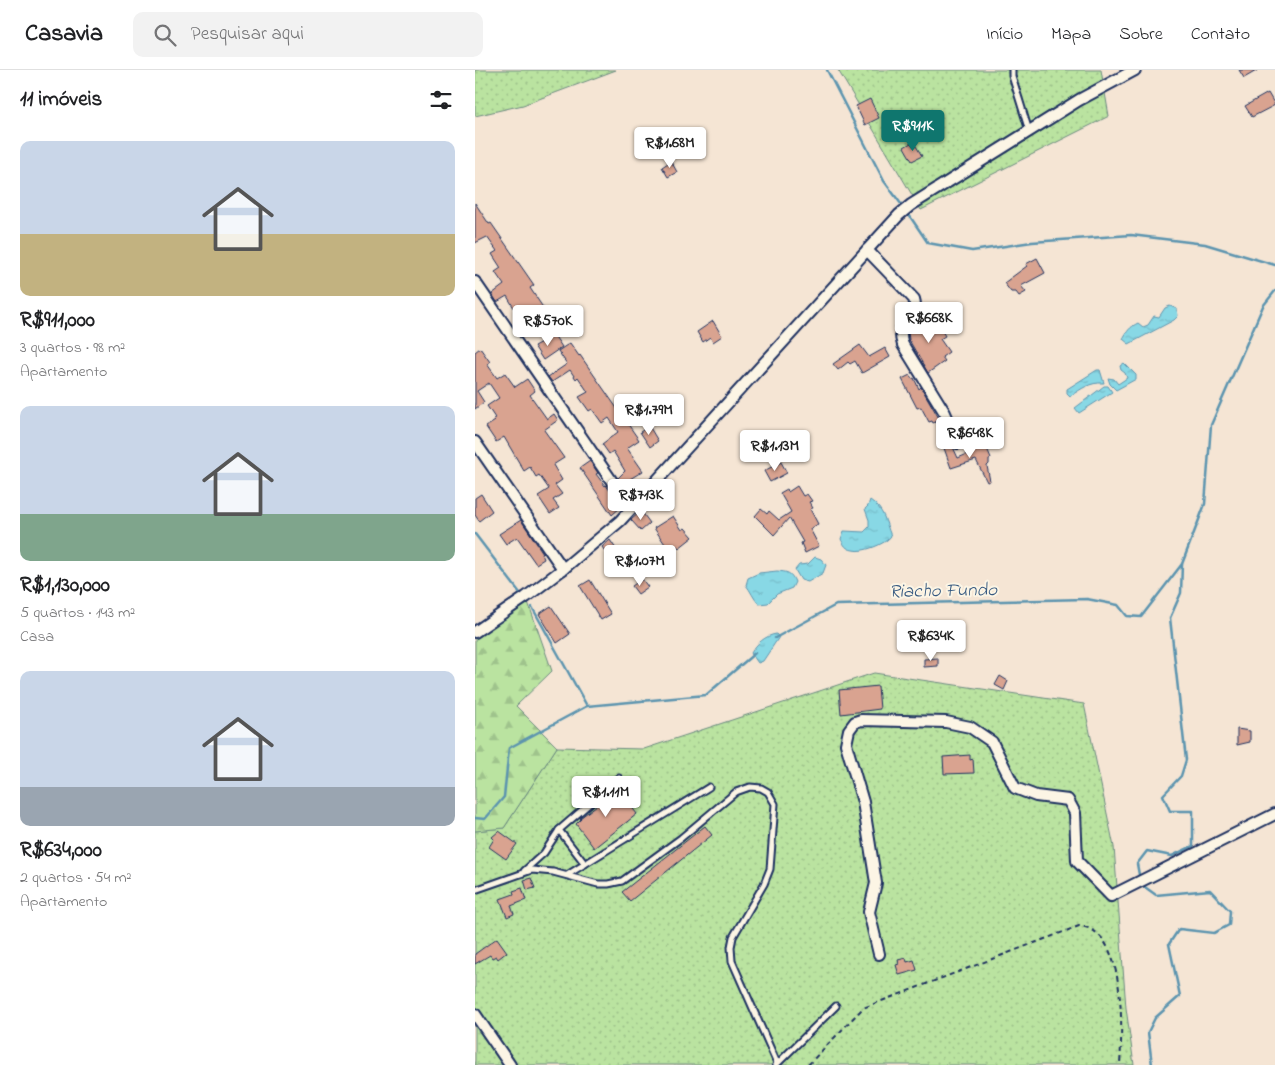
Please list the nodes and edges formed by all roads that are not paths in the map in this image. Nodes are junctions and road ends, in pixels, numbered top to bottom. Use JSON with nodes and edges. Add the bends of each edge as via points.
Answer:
{"nodes":[{"id":1,"x":1012,"y":70,"type":"edge"},
{"id":2,"x":1135,"y":70,"type":"edge"},
{"id":3,"x":1029,"y":131,"type":"junction"},
{"id":4,"x":867,"y":250,"type":"junction"},
{"id":5,"x":475,"y":283,"type":"edge"},
{"id":6,"x":475,"y":442,"type":"edge"},
{"id":7,"x":958,"y":443,"type":"dead end"},
{"id":8,"x":631,"y":509,"type":"junction"},
{"id":9,"x":563,"y":569,"type":"junction"},
{"id":10,"x":475,"y":632,"type":"edge"},
{"id":11,"x":619,"y":778,"type":"dead end"},
{"id":12,"x":709,"y":787,"type":"dead end"},
{"id":13,"x":1275,"y":814,"type":"edge"},
{"id":14,"x":559,"y":830,"type":"junction"},
{"id":15,"x":585,"y":864,"type":"junction"},
{"id":16,"x":521,"y":873,"type":"junction"},
{"id":17,"x":567,"y":875,"type":"junction"},
{"id":18,"x":475,"y":890,"type":"edge"},
{"id":19,"x":879,"y":954,"type":"dead end"},
{"id":20,"x":836,"y":1006,"type":"dead end"},
{"id":21,"x":475,"y":1014,"type":"edge"},
{"id":22,"x":776,"y":1064,"type":"edge"},
{"id":23,"x":509,"y":1065,"type":"edge"}],
"edges":[{"from":1,"to":3,"type":"lane"},
{"from":2,"to":3,"type":"street"},
{"from":3,"to":4,"type":"street","via":[[911,205]]},
{"from":4,"to":7,"type":"street","via":[[914,300],[914,312],[902,325],[903,345],[945,413]]},
{"from":4,"to":8,"type":"street"},
{"from":5,"to":8,"type":"street"},
{"from":6,"to":9,"type":"street"},
{"from":8,"to":9,"type":"street"},
{"from":9,"to":10,"type":"street"},
{"from":11,"to":14,"type":"lane"},
{"from":12,"to":15,"type":"lane"},
{"from":13,"to":19,"type":"street","via":[[1111,896],[1077,861],[1075,813],[1068,800],[1036,796],[1015,788],[992,742],[970,727],[946,722],[855,722],[849,730],[847,744],[863,802],[876,883],[869,912]]},
{"from":14,"to":15,"type":"lane"},
{"from":14,"to":16,"type":"lane","via":[[544,854]]},
{"from":15,"to":17,"type":"lane"},
{"from":16,"to":17,"type":"lane","via":[[544,870]]},
{"from":16,"to":18,"type":"lane"},
{"from":17,"to":22,"type":"lane","via":[[598,884],[622,881],[736,792],[750,787],[768,792],[775,804],[770,869],[733,937],[731,947],[732,961]]},
{"from":20,"to":22,"type":"lane"},
{"from":21,"to":23,"type":"street"}]}
